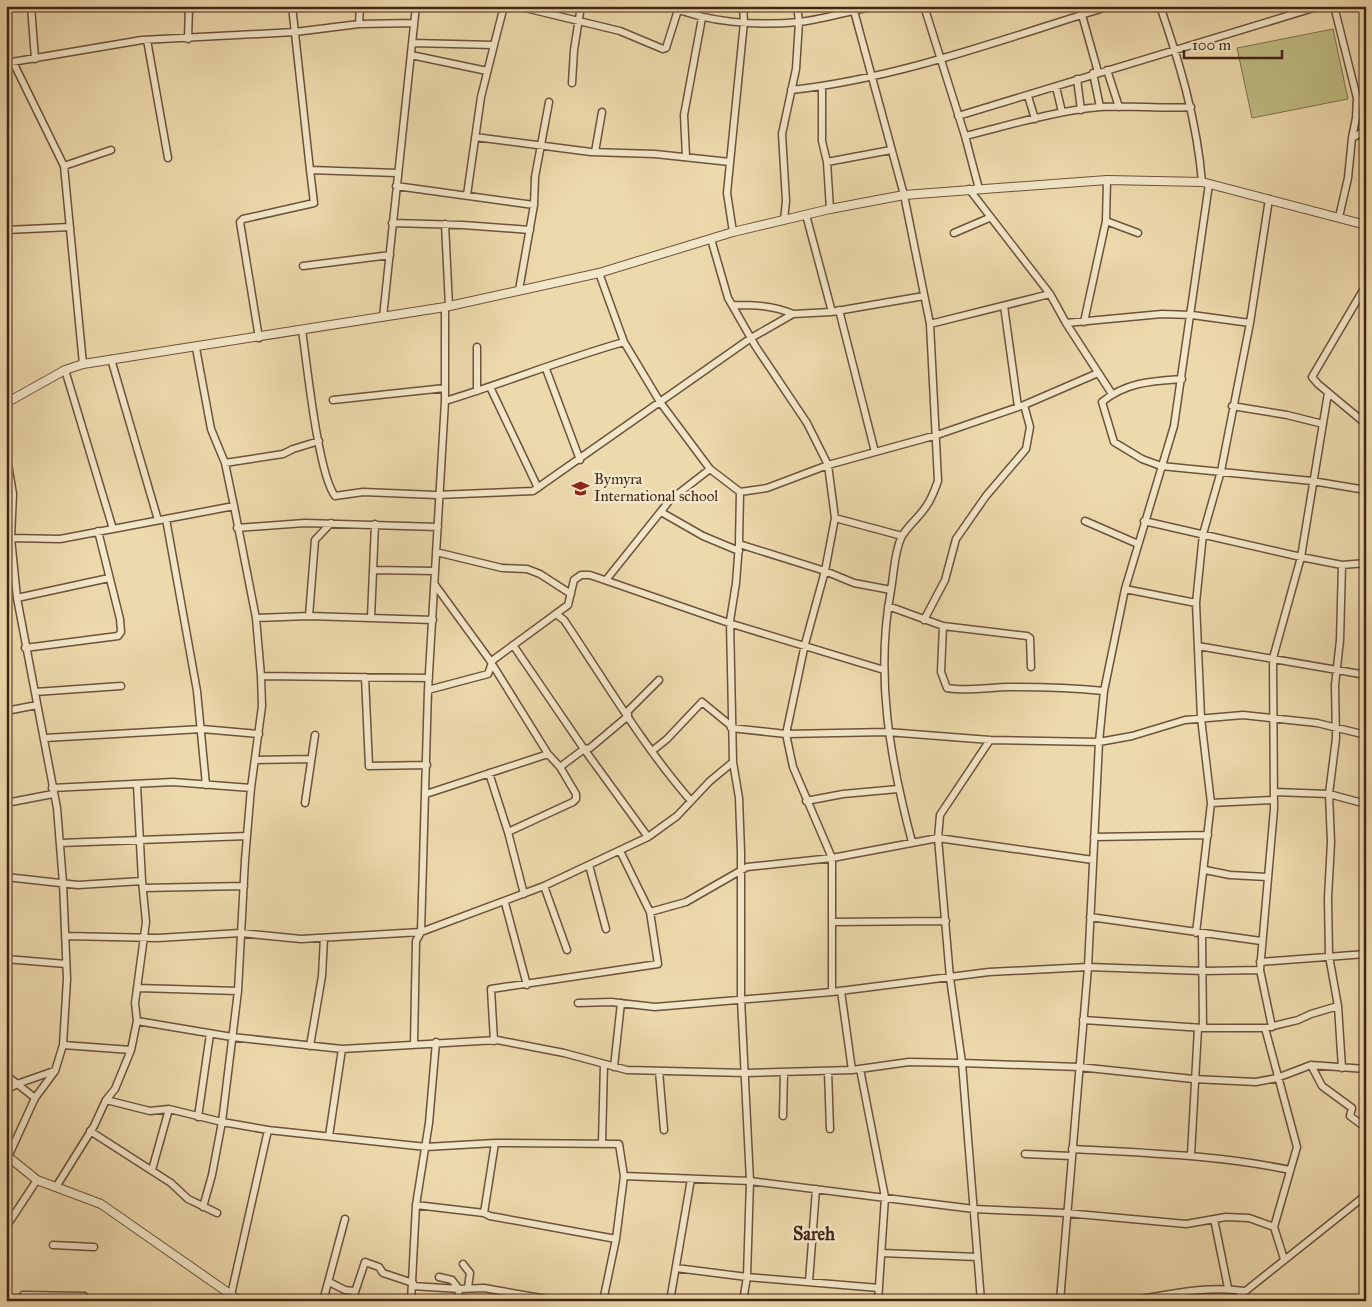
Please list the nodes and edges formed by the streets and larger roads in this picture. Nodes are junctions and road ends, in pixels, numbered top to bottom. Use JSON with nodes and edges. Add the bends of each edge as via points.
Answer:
{"nodes":[{"id":1,"x":31,"y":6,"type":"edge"},
{"id":2,"x":189,"y":6,"type":"edge"},
{"id":3,"x":292,"y":6,"type":"edge"},
{"id":4,"x":360,"y":6,"type":"edge"},
{"id":5,"x":416,"y":6,"type":"edge"},
{"id":6,"x":504,"y":6,"type":"edge"},
{"id":7,"x":517,"y":6,"type":"edge"},
{"id":8,"x":581,"y":6,"type":"edge"},
{"id":9,"x":670,"y":6,"type":"edge"},
{"id":10,"x":743,"y":6,"type":"edge"},
{"id":11,"x":797,"y":6,"type":"edge"},
{"id":12,"x":875,"y":6,"type":"edge"},
{"id":13,"x":924,"y":6,"type":"edge"},
{"id":14,"x":1110,"y":6,"type":"edge"},
{"id":15,"x":1160,"y":6,"type":"edge"},
{"id":16,"x":1320,"y":6,"type":"edge"},
{"id":17,"x":1334,"y":6,"type":"edge"},
{"id":18,"x":678,"y":10,"type":"junction"},
{"id":19,"x":854,"y":10,"type":"junction"},
{"id":20,"x":1082,"y":15,"type":"junction"},
{"id":21,"x":702,"y":18,"type":"junction"},
{"id":22,"x":578,"y":20,"type":"junction"},
{"id":23,"x":744,"y":22,"type":"junction"},
{"id":24,"x":799,"y":22,"type":"junction"},
{"id":25,"x":360,"y":24,"type":"junction"},
{"id":26,"x":414,"y":24,"type":"junction"},
{"id":27,"x":295,"y":32,"type":"junction"},
{"id":28,"x":188,"y":39,"type":"junction"},
{"id":29,"x":147,"y":40,"type":"junction"},
{"id":30,"x":412,"y":43,"type":"junction"},
{"id":31,"x":494,"y":45,"type":"junction"},
{"id":32,"x":1175,"y":51,"type":"junction"},
{"id":33,"x":411,"y":54,"type":"junction"},
{"id":34,"x":940,"y":58,"type":"junction"},
{"id":35,"x":35,"y":59,"type":"junction"},
{"id":36,"x":9,"y":63,"type":"edge"},
{"id":37,"x":1107,"y":70,"type":"junction"},
{"id":38,"x":488,"y":71,"type":"junction"},
{"id":39,"x":1096,"y":73,"type":"junction"},
{"id":40,"x":870,"y":76,"type":"junction"},
{"id":41,"x":1077,"y":78,"type":"junction"},
{"id":42,"x":572,"y":83,"type":"dead end"},
{"id":43,"x":822,"y":86,"type":"junction"},
{"id":44,"x":1056,"y":86,"type":"junction"},
{"id":45,"x":791,"y":90,"type":"junction"},
{"id":46,"x":1028,"y":96,"type":"junction"},
{"id":47,"x":549,"y":102,"type":"dead end"},
{"id":48,"x":1118,"y":107,"type":"junction"},
{"id":49,"x":1191,"y":107,"type":"junction"},
{"id":50,"x":1100,"y":108,"type":"junction"},
{"id":51,"x":1081,"y":110,"type":"junction"},
{"id":52,"x":602,"y":112,"type":"dead end"},
{"id":53,"x":1062,"y":112,"type":"junction"},
{"id":54,"x":958,"y":116,"type":"junction"},
{"id":55,"x":1035,"y":119,"type":"junction"},
{"id":56,"x":1366,"y":130,"type":"edge"},
{"id":57,"x":965,"y":136,"type":"junction"},
{"id":58,"x":475,"y":137,"type":"junction"},
{"id":59,"x":1352,"y":138,"type":"junction"},
{"id":60,"x":540,"y":147,"type":"junction"},
{"id":61,"x":112,"y":150,"type":"dead end"},
{"id":62,"x":891,"y":150,"type":"junction"},
{"id":63,"x":595,"y":152,"type":"junction"},
{"id":64,"x":686,"y":157,"type":"junction"},
{"id":65,"x":168,"y":158,"type":"dead end"},
{"id":66,"x":730,"y":162,"type":"junction"},
{"id":67,"x":827,"y":162,"type":"junction"},
{"id":68,"x":64,"y":166,"type":"junction"},
{"id":69,"x":310,"y":170,"type":"junction"},
{"id":70,"x":397,"y":173,"type":"junction"},
{"id":71,"x":1107,"y":180,"type":"junction"},
{"id":72,"x":1205,"y":183,"type":"junction"},
{"id":73,"x":396,"y":186,"type":"junction"},
{"id":74,"x":979,"y":189,"type":"junction"},
{"id":75,"x":969,"y":190,"type":"junction"},
{"id":76,"x":467,"y":195,"type":"junction"},
{"id":77,"x":904,"y":195,"type":"junction"},
{"id":78,"x":1269,"y":199,"type":"junction"},
{"id":79,"x":534,"y":205,"type":"junction"},
{"id":80,"x":830,"y":209,"type":"junction"},
{"id":81,"x":806,"y":215,"type":"junction"},
{"id":82,"x":1338,"y":217,"type":"junction"},
{"id":83,"x":989,"y":218,"type":"junction"},
{"id":84,"x":784,"y":220,"type":"junction"},
{"id":85,"x":1106,"y":221,"type":"junction"},
{"id":86,"x":392,"y":223,"type":"junction"},
{"id":87,"x":446,"y":224,"type":"junction"},
{"id":88,"x":1366,"y":225,"type":"edge"},
{"id":89,"x":70,"y":227,"type":"junction"},
{"id":90,"x":6,"y":230,"type":"edge"},
{"id":91,"x":530,"y":230,"type":"junction"},
{"id":92,"x":733,"y":232,"type":"junction"},
{"id":93,"x":954,"y":233,"type":"dead end"},
{"id":94,"x":1138,"y":233,"type":"dead end"},
{"id":95,"x":710,"y":238,"type":"junction"},
{"id":96,"x":390,"y":255,"type":"junction"},
{"id":97,"x":303,"y":266,"type":"dead end"},
{"id":98,"x":599,"y":273,"type":"junction"},
{"id":99,"x":1366,"y":285,"type":"edge"},
{"id":100,"x":519,"y":290,"type":"junction"},
{"id":101,"x":1050,"y":294,"type":"junction"},
{"id":102,"x":924,"y":296,"type":"junction"},
{"id":103,"x":447,"y":306,"type":"junction"},
{"id":104,"x":732,"y":306,"type":"junction"},
{"id":105,"x":1004,"y":306,"type":"junction"},
{"id":106,"x":836,"y":311,"type":"junction"},
{"id":107,"x":792,"y":314,"type":"junction"},
{"id":108,"x":1192,"y":314,"type":"junction"},
{"id":109,"x":383,"y":317,"type":"junction"},
{"id":110,"x":1084,"y":322,"type":"junction"},
{"id":111,"x":1250,"y":323,"type":"junction"},
{"id":112,"x":930,"y":324,"type":"junction"},
{"id":113,"x":1066,"y":324,"type":"junction"},
{"id":114,"x":302,"y":330,"type":"junction"},
{"id":115,"x":259,"y":338,"type":"junction"},
{"id":116,"x":751,"y":338,"type":"junction"},
{"id":117,"x":624,"y":342,"type":"junction"},
{"id":118,"x":477,"y":347,"type":"dead end"},
{"id":119,"x":196,"y":348,"type":"junction"},
{"id":120,"x":112,"y":358,"type":"junction"},
{"id":121,"x":83,"y":364,"type":"junction"},
{"id":122,"x":546,"y":369,"type":"junction"},
{"id":123,"x":65,"y":370,"type":"junction"},
{"id":124,"x":1098,"y":373,"type":"junction"},
{"id":125,"x":1182,"y":379,"type":"junction"},
{"id":126,"x":490,"y":387,"type":"junction"},
{"id":127,"x":445,"y":388,"type":"junction"},
{"id":128,"x":477,"y":391,"type":"junction"},
{"id":129,"x":1328,"y":393,"type":"junction"},
{"id":130,"x":1112,"y":394,"type":"junction"},
{"id":131,"x":333,"y":400,"type":"dead end"},
{"id":132,"x":445,"y":401,"type":"junction"},
{"id":133,"x":660,"y":402,"type":"junction"},
{"id":134,"x":6,"y":403,"type":"edge"},
{"id":135,"x":1021,"y":406,"type":"junction"},
{"id":136,"x":1232,"y":406,"type":"junction"},
{"id":137,"x":1365,"y":421,"type":"edge"},
{"id":138,"x":1323,"y":424,"type":"junction"},
{"id":139,"x":937,"y":435,"type":"junction"},
{"id":140,"x":319,"y":441,"type":"junction"},
{"id":141,"x":6,"y":452,"type":"edge"},
{"id":142,"x":875,"y":452,"type":"junction"},
{"id":143,"x":580,"y":460,"type":"junction"},
{"id":144,"x":225,"y":462,"type":"junction"},
{"id":145,"x":828,"y":465,"type":"junction"},
{"id":146,"x":1161,"y":466,"type":"junction"},
{"id":147,"x":710,"y":469,"type":"junction"},
{"id":148,"x":1221,"y":471,"type":"junction"},
{"id":149,"x":1312,"y":481,"type":"junction"},
{"id":150,"x":538,"y":488,"type":"junction"},
{"id":151,"x":1366,"y":490,"type":"edge"},
{"id":152,"x":740,"y":492,"type":"junction"},
{"id":153,"x":439,"y":495,"type":"junction"},
{"id":154,"x":10,"y":506,"type":"edge"},
{"id":155,"x":234,"y":506,"type":"junction"},
{"id":156,"x":661,"y":512,"type":"junction"},
{"id":157,"x":835,"y":518,"type":"junction"},
{"id":158,"x":166,"y":519,"type":"junction"},
{"id":159,"x":158,"y":520,"type":"junction"},
{"id":160,"x":1085,"y":521,"type":"dead end"},
{"id":161,"x":1144,"y":521,"type":"junction"},
{"id":162,"x":331,"y":524,"type":"junction"},
{"id":163,"x":375,"y":524,"type":"junction"},
{"id":164,"x":438,"y":527,"type":"junction"},
{"id":165,"x":237,"y":528,"type":"junction"},
{"id":166,"x":113,"y":529,"type":"junction"},
{"id":167,"x":98,"y":531,"type":"junction"},
{"id":168,"x":1203,"y":534,"type":"junction"},
{"id":169,"x":902,"y":536,"type":"junction"},
{"id":170,"x":11,"y":538,"type":"junction"},
{"id":171,"x":1138,"y":544,"type":"junction"},
{"id":172,"x":739,"y":547,"type":"junction"},
{"id":173,"x":436,"y":552,"type":"junction"},
{"id":174,"x":1301,"y":557,"type":"junction"},
{"id":175,"x":1366,"y":563,"type":"edge"},
{"id":176,"x":1342,"y":565,"type":"junction"},
{"id":177,"x":373,"y":570,"type":"junction"},
{"id":178,"x":825,"y":570,"type":"junction"},
{"id":179,"x":435,"y":571,"type":"junction"},
{"id":180,"x":109,"y":578,"type":"junction"},
{"id":181,"x":606,"y":580,"type":"junction"},
{"id":182,"x":435,"y":585,"type":"junction"},
{"id":183,"x":1125,"y":589,"type":"junction"},
{"id":184,"x":891,"y":590,"type":"junction"},
{"id":185,"x":571,"y":594,"type":"junction"},
{"id":186,"x":17,"y":598,"type":"junction"},
{"id":187,"x":1196,"y":603,"type":"junction"},
{"id":188,"x":888,"y":606,"type":"junction"},
{"id":189,"x":556,"y":614,"type":"junction"},
{"id":190,"x":309,"y":616,"type":"junction"},
{"id":191,"x":256,"y":618,"type":"junction"},
{"id":192,"x":372,"y":618,"type":"junction"},
{"id":193,"x":433,"y":620,"type":"junction"},
{"id":194,"x":924,"y":620,"type":"junction"},
{"id":195,"x":732,"y":624,"type":"junction"},
{"id":196,"x":943,"y":626,"type":"junction"},
{"id":197,"x":805,"y":644,"type":"junction"},
{"id":198,"x":513,"y":645,"type":"junction"},
{"id":199,"x":1198,"y":646,"type":"junction"},
{"id":200,"x":25,"y":648,"type":"junction"},
{"id":201,"x":1273,"y":658,"type":"junction"},
{"id":202,"x":491,"y":665,"type":"junction"},
{"id":203,"x":1031,"y":668,"type":"dead end"},
{"id":204,"x":1338,"y":669,"type":"junction"},
{"id":205,"x":884,"y":670,"type":"junction"},
{"id":206,"x":1366,"y":675,"type":"edge"},
{"id":207,"x":261,"y":676,"type":"junction"},
{"id":208,"x":365,"y":676,"type":"junction"},
{"id":209,"x":429,"y":678,"type":"junction"},
{"id":210,"x":659,"y":680,"type":"dead end"},
{"id":211,"x":121,"y":686,"type":"dead end"},
{"id":212,"x":428,"y":690,"type":"junction"},
{"id":213,"x":35,"y":692,"type":"junction"},
{"id":214,"x":1104,"y":692,"type":"junction"},
{"id":215,"x":37,"y":705,"type":"junction"},
{"id":216,"x":6,"y":711,"type":"edge"},
{"id":217,"x":628,"y":716,"type":"junction"},
{"id":218,"x":1201,"y":718,"type":"junction"},
{"id":219,"x":1273,"y":718,"type":"junction"},
{"id":220,"x":1334,"y":726,"type":"junction"},
{"id":221,"x":731,"y":728,"type":"junction"},
{"id":222,"x":202,"y":730,"type":"junction"},
{"id":223,"x":887,"y":732,"type":"junction"},
{"id":224,"x":259,"y":734,"type":"junction"},
{"id":225,"x":315,"y":734,"type":"dead end"},
{"id":226,"x":786,"y":734,"type":"junction"},
{"id":227,"x":1366,"y":735,"type":"edge"},
{"id":228,"x":45,"y":738,"type":"junction"},
{"id":229,"x":990,"y":740,"type":"junction"},
{"id":230,"x":1099,"y":742,"type":"junction"},
{"id":231,"x":584,"y":750,"type":"junction"},
{"id":232,"x":652,"y":751,"type":"junction"},
{"id":233,"x":548,"y":754,"type":"junction"},
{"id":234,"x":311,"y":759,"type":"junction"},
{"id":235,"x":255,"y":760,"type":"junction"},
{"id":236,"x":733,"y":762,"type":"junction"},
{"id":237,"x":427,"y":765,"type":"junction"},
{"id":238,"x":560,"y":767,"type":"junction"},
{"id":239,"x":489,"y":773,"type":"junction"},
{"id":240,"x":137,"y":785,"type":"junction"},
{"id":241,"x":206,"y":785,"type":"junction"},
{"id":242,"x":251,"y":788,"type":"junction"},
{"id":243,"x":898,"y":788,"type":"junction"},
{"id":244,"x":52,"y":791,"type":"junction"},
{"id":245,"x":1274,"y":792,"type":"junction"},
{"id":246,"x":426,"y":794,"type":"junction"},
{"id":247,"x":1330,"y":794,"type":"junction"},
{"id":248,"x":1274,"y":800,"type":"junction"},
{"id":249,"x":691,"y":801,"type":"junction"},
{"id":250,"x":806,"y":802,"type":"junction"},
{"id":251,"x":6,"y":803,"type":"edge"},
{"id":252,"x":305,"y":803,"type":"dead end"},
{"id":253,"x":1211,"y":803,"type":"junction"},
{"id":254,"x":1366,"y":804,"type":"edge"},
{"id":255,"x":508,"y":832,"type":"junction"},
{"id":256,"x":1208,"y":835,"type":"junction"},
{"id":257,"x":247,"y":836,"type":"junction"},
{"id":258,"x":648,"y":837,"type":"junction"},
{"id":259,"x":1094,"y":837,"type":"junction"},
{"id":260,"x":938,"y":838,"type":"junction"},
{"id":261,"x":141,"y":840,"type":"junction"},
{"id":262,"x":912,"y":842,"type":"junction"},
{"id":263,"x":60,"y":843,"type":"junction"},
{"id":264,"x":620,"y":851,"type":"junction"},
{"id":265,"x":832,"y":858,"type":"junction"},
{"id":266,"x":1093,"y":860,"type":"junction"},
{"id":267,"x":589,"y":865,"type":"junction"},
{"id":268,"x":1204,"y":870,"type":"junction"},
{"id":269,"x":741,"y":871,"type":"junction"},
{"id":270,"x":1267,"y":877,"type":"junction"},
{"id":271,"x":6,"y":878,"type":"edge"},
{"id":272,"x":63,"y":882,"type":"junction"},
{"id":273,"x":143,"y":884,"type":"junction"},
{"id":274,"x":244,"y":886,"type":"junction"},
{"id":275,"x":544,"y":886,"type":"junction"},
{"id":276,"x":524,"y":894,"type":"junction"},
{"id":277,"x":505,"y":903,"type":"junction"},
{"id":278,"x":650,"y":912,"type":"junction"},
{"id":279,"x":1090,"y":917,"type":"junction"},
{"id":280,"x":946,"y":921,"type":"junction"},
{"id":281,"x":832,"y":922,"type":"junction"},
{"id":282,"x":606,"y":929,"type":"dead end"},
{"id":283,"x":421,"y":932,"type":"junction"},
{"id":284,"x":240,"y":933,"type":"junction"},
{"id":285,"x":1199,"y":933,"type":"junction"},
{"id":286,"x":65,"y":936,"type":"junction"},
{"id":287,"x":144,"y":938,"type":"junction"},
{"id":288,"x":324,"y":938,"type":"junction"},
{"id":289,"x":1261,"y":942,"type":"junction"},
{"id":290,"x":567,"y":950,"type":"dead end"},
{"id":291,"x":1366,"y":954,"type":"edge"},
{"id":292,"x":1329,"y":956,"type":"junction"},
{"id":293,"x":6,"y":959,"type":"edge"},
{"id":294,"x":1260,"y":962,"type":"junction"},
{"id":295,"x":66,"y":964,"type":"junction"},
{"id":296,"x":1088,"y":967,"type":"junction"},
{"id":297,"x":1260,"y":970,"type":"junction"},
{"id":298,"x":1203,"y":971,"type":"junction"},
{"id":299,"x":950,"y":978,"type":"junction"},
{"id":300,"x":527,"y":985,"type":"junction"},
{"id":301,"x":138,"y":988,"type":"junction"},
{"id":302,"x":238,"y":991,"type":"junction"},
{"id":303,"x":841,"y":991,"type":"junction"},
{"id":304,"x":832,"y":992,"type":"junction"},
{"id":305,"x":740,"y":999,"type":"junction"},
{"id":306,"x":578,"y":1003,"type":"dead end"},
{"id":307,"x":621,"y":1004,"type":"junction"},
{"id":308,"x":1338,"y":1006,"type":"junction"},
{"id":309,"x":1083,"y":1020,"type":"junction"},
{"id":310,"x":137,"y":1021,"type":"junction"},
{"id":311,"x":1201,"y":1028,"type":"junction"},
{"id":312,"x":1269,"y":1028,"type":"junction"},
{"id":313,"x":210,"y":1034,"type":"junction"},
{"id":314,"x":232,"y":1037,"type":"junction"},
{"id":315,"x":494,"y":1041,"type":"junction"},
{"id":316,"x":436,"y":1042,"type":"junction"},
{"id":317,"x":414,"y":1044,"type":"junction"},
{"id":318,"x":62,"y":1045,"type":"junction"},
{"id":319,"x":310,"y":1046,"type":"junction"},
{"id":320,"x":342,"y":1049,"type":"junction"},
{"id":321,"x":131,"y":1050,"type":"junction"},
{"id":322,"x":962,"y":1063,"type":"junction"},
{"id":323,"x":604,"y":1064,"type":"junction"},
{"id":324,"x":1311,"y":1065,"type":"junction"},
{"id":325,"x":614,"y":1067,"type":"junction"},
{"id":326,"x":1079,"y":1067,"type":"junction"},
{"id":327,"x":1342,"y":1068,"type":"junction"},
{"id":328,"x":860,"y":1069,"type":"junction"},
{"id":329,"x":1366,"y":1069,"type":"edge"},
{"id":330,"x":852,"y":1070,"type":"junction"},
{"id":331,"x":55,"y":1071,"type":"junction"},
{"id":332,"x":659,"y":1071,"type":"junction"},
{"id":333,"x":828,"y":1071,"type":"junction"},
{"id":334,"x":784,"y":1072,"type":"junction"},
{"id":335,"x":746,"y":1073,"type":"junction"},
{"id":336,"x":7,"y":1076,"type":"edge"},
{"id":337,"x":1277,"y":1078,"type":"junction"},
{"id":338,"x":1194,"y":1079,"type":"junction"},
{"id":339,"x":17,"y":1084,"type":"junction"},
{"id":340,"x":8,"y":1089,"type":"edge"},
{"id":341,"x":35,"y":1098,"type":"junction"},
{"id":342,"x":106,"y":1100,"type":"junction"},
{"id":343,"x":169,"y":1109,"type":"junction"},
{"id":344,"x":784,"y":1116,"type":"dead end"},
{"id":345,"x":198,"y":1117,"type":"junction"},
{"id":346,"x":222,"y":1122,"type":"junction"},
{"id":347,"x":1366,"y":1128,"type":"edge"},
{"id":348,"x":830,"y":1129,"type":"dead end"},
{"id":349,"x":268,"y":1130,"type":"junction"},
{"id":350,"x":664,"y":1130,"type":"dead end"},
{"id":351,"x":90,"y":1131,"type":"junction"},
{"id":352,"x":329,"y":1136,"type":"junction"},
{"id":353,"x":496,"y":1143,"type":"junction"},
{"id":354,"x":602,"y":1143,"type":"junction"},
{"id":355,"x":426,"y":1147,"type":"junction"},
{"id":356,"x":1071,"y":1153,"type":"junction"},
{"id":357,"x":1025,"y":1154,"type":"dead end"},
{"id":358,"x":1191,"y":1155,"type":"junction"},
{"id":359,"x":7,"y":1156,"type":"edge"},
{"id":360,"x":152,"y":1170,"type":"junction"},
{"id":361,"x":1290,"y":1170,"type":"junction"},
{"id":362,"x":624,"y":1176,"type":"junction"},
{"id":363,"x":691,"y":1178,"type":"junction"},
{"id":364,"x":36,"y":1180,"type":"junction"},
{"id":365,"x":750,"y":1181,"type":"junction"},
{"id":366,"x":56,"y":1187,"type":"junction"},
{"id":367,"x":816,"y":1189,"type":"junction"},
{"id":368,"x":1366,"y":1195,"type":"edge"},
{"id":369,"x":885,"y":1197,"type":"junction"},
{"id":370,"x":416,"y":1205,"type":"junction"},
{"id":371,"x":203,"y":1207,"type":"junction"},
{"id":372,"x":974,"y":1208,"type":"junction"},
{"id":373,"x":217,"y":1213,"type":"dead end"},
{"id":374,"x":484,"y":1213,"type":"junction"},
{"id":375,"x":1066,"y":1213,"type":"junction"},
{"id":376,"x":345,"y":1219,"type":"dead end"},
{"id":377,"x":1214,"y":1219,"type":"junction"},
{"id":378,"x":1274,"y":1226,"type":"junction"},
{"id":379,"x":6,"y":1227,"type":"edge"},
{"id":380,"x":616,"y":1239,"type":"junction"},
{"id":381,"x":53,"y":1245,"type":"dead end"},
{"id":382,"x":94,"y":1247,"type":"dead end"},
{"id":383,"x":882,"y":1253,"type":"junction"},
{"id":384,"x":977,"y":1257,"type":"junction"},
{"id":385,"x":1284,"y":1259,"type":"junction"},
{"id":386,"x":463,"y":1264,"type":"dead end"},
{"id":387,"x":676,"y":1268,"type":"junction"},
{"id":388,"x":439,"y":1277,"type":"dead end"},
{"id":389,"x":747,"y":1277,"type":"junction"},
{"id":390,"x":330,"y":1282,"type":"junction"},
{"id":391,"x":809,"y":1282,"type":"junction"},
{"id":392,"x":413,"y":1284,"type":"junction"},
{"id":393,"x":468,"y":1287,"type":"junction"},
{"id":394,"x":879,"y":1288,"type":"junction"},
{"id":395,"x":1228,"y":1288,"type":"junction"},
{"id":396,"x":459,"y":1289,"type":"junction"},
{"id":397,"x":354,"y":1291,"type":"junction"},
{"id":398,"x":23,"y":1295,"type":"dead end"},
{"id":399,"x":231,"y":1295,"type":"junction"},
{"id":400,"x":1242,"y":1295,"type":"edge"},
{"id":401,"x":84,"y":1296,"type":"dead end"},
{"id":402,"x":1161,"y":1298,"type":"edge"},
{"id":403,"x":531,"y":1299,"type":"edge"},
{"id":404,"x":240,"y":1301,"type":"edge"},
{"id":405,"x":323,"y":1301,"type":"edge"},
{"id":406,"x":352,"y":1301,"type":"edge"},
{"id":407,"x":411,"y":1301,"type":"edge"},
{"id":408,"x":458,"y":1301,"type":"edge"},
{"id":409,"x":558,"y":1301,"type":"edge"},
{"id":410,"x":603,"y":1301,"type":"edge"},
{"id":411,"x":670,"y":1301,"type":"edge"},
{"id":412,"x":743,"y":1301,"type":"edge"},
{"id":413,"x":878,"y":1301,"type":"edge"},
{"id":414,"x":981,"y":1301,"type":"edge"},
{"id":415,"x":1060,"y":1301,"type":"edge"},
{"id":416,"x":1129,"y":1301,"type":"edge"},
{"id":417,"x":1233,"y":1301,"type":"edge"}],
"edges":[{"from":1,"to":35,"type":"street"},
{"from":2,"to":28,"type":"street"},
{"from":3,"to":27,"type":"street"},
{"from":4,"to":25,"type":"street"},
{"from":5,"to":26,"type":"street"},
{"from":6,"to":31,"type":"street"},
{"from":7,"to":22,"type":"street"},
{"from":8,"to":22,"type":"street"},
{"from":9,"to":18,"type":"street"},
{"from":10,"to":23,"type":"street"},
{"from":11,"to":24,"type":"street"},
{"from":12,"to":19,"type":"street"},
{"from":13,"to":34,"type":"street"},
{"from":14,"to":20,"type":"street"},
{"from":15,"to":32,"type":"street"},
{"from":16,"to":32,"type":"street"},
{"from":17,"to":59,"type":"street","via":[[1357,98]]},
{"from":18,"to":21,"type":"street"},
{"from":18,"to":22,"type":"street","via":[[665,49],[620,31]]},
{"from":19,"to":24,"type":"street"},
{"from":19,"to":40,"type":"street"},
{"from":20,"to":34,"type":"street"},
{"from":20,"to":39,"type":"street"},
{"from":21,"to":23,"type":"street"},
{"from":21,"to":64,"type":"street","via":[[684,115]]},
{"from":22,"to":42,"type":"street"},
{"from":23,"to":24,"type":"street"},
{"from":23,"to":66,"type":"street"},
{"from":24,"to":45,"type":"street"},
{"from":25,"to":26,"type":"street"},
{"from":25,"to":27,"type":"street"},
{"from":26,"to":30,"type":"street"},
{"from":27,"to":28,"type":"street"},
{"from":27,"to":69,"type":"street"},
{"from":28,"to":29,"type":"street"},
{"from":29,"to":35,"type":"street"},
{"from":29,"to":65,"type":"street"},
{"from":30,"to":31,"type":"street"},
{"from":30,"to":33,"type":"street"},
{"from":31,"to":38,"type":"street"},
{"from":32,"to":37,"type":"street"},
{"from":32,"to":49,"type":"street"},
{"from":33,"to":38,"type":"street"},
{"from":33,"to":70,"type":"street"},
{"from":34,"to":40,"type":"street"},
{"from":34,"to":54,"type":"street"},
{"from":35,"to":36,"type":"street"},
{"from":36,"to":68,"type":"street"},
{"from":37,"to":39,"type":"street"},
{"from":37,"to":48,"type":"street"},
{"from":38,"to":58,"type":"street"},
{"from":39,"to":41,"type":"street"},
{"from":39,"to":50,"type":"street"},
{"from":40,"to":43,"type":"street"},
{"from":40,"to":62,"type":"street"},
{"from":41,"to":44,"type":"street"},
{"from":41,"to":51,"type":"street"},
{"from":43,"to":45,"type":"street"},
{"from":43,"to":67,"type":"street","via":[[822,141]]},
{"from":44,"to":46,"type":"street"},
{"from":44,"to":53,"type":"street"},
{"from":45,"to":84,"type":"street","via":[[782,134]]},
{"from":46,"to":54,"type":"street"},
{"from":46,"to":55,"type":"street"},
{"from":47,"to":60,"type":"street"},
{"from":48,"to":49,"type":"street"},
{"from":48,"to":50,"type":"street"},
{"from":49,"to":72,"type":"street"},
{"from":50,"to":51,"type":"street"},
{"from":51,"to":53,"type":"street"},
{"from":52,"to":63,"type":"street"},
{"from":53,"to":55,"type":"street"},
{"from":54,"to":57,"type":"street"},
{"from":55,"to":57,"type":"street"},
{"from":56,"to":59,"type":"street"},
{"from":57,"to":74,"type":"street"},
{"from":58,"to":60,"type":"street"},
{"from":58,"to":76,"type":"street"},
{"from":59,"to":82,"type":"street","via":[[1348,178]]},
{"from":60,"to":63,"type":"street"},
{"from":60,"to":79,"type":"street"},
{"from":61,"to":68,"type":"street"},
{"from":62,"to":67,"type":"street"},
{"from":62,"to":77,"type":"street"},
{"from":63,"to":64,"type":"street"},
{"from":64,"to":66,"type":"street"},
{"from":66,"to":92,"type":"street","via":[[727,193]]},
{"from":67,"to":80,"type":"street"},
{"from":68,"to":89,"type":"street"},
{"from":69,"to":70,"type":"street"},
{"from":69,"to":115,"type":"street","via":[[314,203],[249,217],[240,222]]},
{"from":70,"to":73,"type":"street"},
{"from":71,"to":72,"type":"street"},
{"from":71,"to":74,"type":"street"},
{"from":71,"to":85,"type":"street"},
{"from":72,"to":78,"type":"street"},
{"from":72,"to":108,"type":"street"},
{"from":73,"to":76,"type":"street"},
{"from":73,"to":86,"type":"street"},
{"from":74,"to":75,"type":"street"},
{"from":75,"to":77,"type":"street"},
{"from":75,"to":83,"type":"street"},
{"from":76,"to":79,"type":"street"},
{"from":77,"to":80,"type":"street"},
{"from":77,"to":102,"type":"street"},
{"from":78,"to":82,"type":"street"},
{"from":78,"to":111,"type":"street"},
{"from":79,"to":91,"type":"street"},
{"from":80,"to":81,"type":"street"},
{"from":81,"to":84,"type":"street"},
{"from":81,"to":106,"type":"street"},
{"from":82,"to":88,"type":"street"},
{"from":83,"to":93,"type":"street"},
{"from":83,"to":101,"type":"street"},
{"from":84,"to":92,"type":"street"},
{"from":85,"to":94,"type":"street"},
{"from":85,"to":110,"type":"street"},
{"from":86,"to":87,"type":"street"},
{"from":86,"to":96,"type":"street"},
{"from":87,"to":91,"type":"street"},
{"from":87,"to":103,"type":"street"},
{"from":89,"to":90,"type":"street"},
{"from":89,"to":121,"type":"street"},
{"from":91,"to":100,"type":"street"},
{"from":92,"to":95,"type":"street"},
{"from":95,"to":98,"type":"street"},
{"from":95,"to":104,"type":"street"},
{"from":96,"to":97,"type":"street"},
{"from":96,"to":109,"type":"street"},
{"from":98,"to":100,"type":"street"},
{"from":98,"to":117,"type":"street"},
{"from":99,"to":129,"type":"street","via":[[1312,377]]},
{"from":100,"to":103,"type":"street"},
{"from":101,"to":105,"type":"street"},
{"from":101,"to":113,"type":"street"},
{"from":102,"to":106,"type":"street"},
{"from":102,"to":112,"type":"street"},
{"from":103,"to":109,"type":"street"},
{"from":103,"to":127,"type":"street"},
{"from":104,"to":107,"type":"street","via":[[760,304]]},
{"from":104,"to":116,"type":"street"},
{"from":105,"to":112,"type":"street"},
{"from":105,"to":135,"type":"street"},
{"from":106,"to":107,"type":"street"},
{"from":106,"to":142,"type":"street"},
{"from":107,"to":116,"type":"street"},
{"from":108,"to":110,"type":"street"},
{"from":108,"to":111,"type":"street"},
{"from":108,"to":125,"type":"street"},
{"from":109,"to":114,"type":"street"},
{"from":110,"to":113,"type":"street"},
{"from":111,"to":136,"type":"street"},
{"from":112,"to":139,"type":"street"},
{"from":113,"to":124,"type":"street"},
{"from":114,"to":115,"type":"street"},
{"from":114,"to":140,"type":"street"},
{"from":115,"to":119,"type":"street"},
{"from":116,"to":133,"type":"street"},
{"from":116,"to":145,"type":"street","via":[[807,423]]},
{"from":117,"to":122,"type":"street","via":[[573,357]]},
{"from":117,"to":133,"type":"street"},
{"from":118,"to":128,"type":"street"},
{"from":119,"to":120,"type":"street"},
{"from":119,"to":144,"type":"street","via":[[211,429]]},
{"from":120,"to":121,"type":"street"},
{"from":120,"to":159,"type":"street"},
{"from":121,"to":123,"type":"street"},
{"from":122,"to":126,"type":"street"},
{"from":122,"to":143,"type":"street"},
{"from":123,"to":134,"type":"street"},
{"from":123,"to":166,"type":"street"},
{"from":124,"to":130,"type":"street"},
{"from":124,"to":135,"type":"street"},
{"from":125,"to":130,"type":"street","via":[[1139,383]]},
{"from":125,"to":146,"type":"street","via":[[1174,426]]},
{"from":126,"to":128,"type":"street"},
{"from":126,"to":150,"type":"street"},
{"from":127,"to":131,"type":"street"},
{"from":127,"to":132,"type":"street"},
{"from":128,"to":132,"type":"street"},
{"from":129,"to":137,"type":"street"},
{"from":129,"to":138,"type":"street"},
{"from":130,"to":146,"type":"street","via":[[1102,402],[1114,442]]},
{"from":132,"to":153,"type":"street"},
{"from":133,"to":143,"type":"street"},
{"from":133,"to":147,"type":"street"},
{"from":135,"to":139,"type":"street"},
{"from":135,"to":194,"type":"street","via":[[1030,427],[1026,450],[986,496],[956,539],[946,580]]},
{"from":136,"to":138,"type":"street","via":[[1287,414]]},
{"from":136,"to":148,"type":"street"},
{"from":138,"to":149,"type":"street"},
{"from":139,"to":142,"type":"street"},
{"from":139,"to":169,"type":"street","via":[[938,481],[928,505]]},
{"from":140,"to":144,"type":"street","via":[[283,454]]},
{"from":140,"to":153,"type":"street","via":[[330,489],[335,496],[370,492]]},
{"from":141,"to":154,"type":"street","via":[[13,494]]},
{"from":142,"to":145,"type":"street"},
{"from":143,"to":150,"type":"street"},
{"from":144,"to":155,"type":"street"},
{"from":145,"to":152,"type":"street","via":[[767,488]]},
{"from":145,"to":157,"type":"street"},
{"from":146,"to":148,"type":"street"},
{"from":146,"to":161,"type":"street"},
{"from":147,"to":152,"type":"street"},
{"from":147,"to":156,"type":"street","via":[[670,500]]},
{"from":148,"to":149,"type":"street"},
{"from":148,"to":168,"type":"street"},
{"from":149,"to":151,"type":"street"},
{"from":149,"to":174,"type":"street"},
{"from":150,"to":153,"type":"street","via":[[533,491]]},
{"from":152,"to":172,"type":"street"},
{"from":153,"to":164,"type":"street"},
{"from":154,"to":170,"type":"street"},
{"from":155,"to":158,"type":"street"},
{"from":155,"to":165,"type":"street"},
{"from":156,"to":172,"type":"street","via":[[703,536]]},
{"from":156,"to":181,"type":"street"},
{"from":157,"to":169,"type":"street"},
{"from":157,"to":178,"type":"street"},
{"from":158,"to":159,"type":"street"},
{"from":158,"to":222,"type":"street"},
{"from":159,"to":166,"type":"street"},
{"from":160,"to":171,"type":"street"},
{"from":161,"to":168,"type":"street"},
{"from":161,"to":171,"type":"street"},
{"from":162,"to":163,"type":"street"},
{"from":162,"to":165,"type":"street"},
{"from":162,"to":190,"type":"street","via":[[315,540]]},
{"from":163,"to":164,"type":"street"},
{"from":163,"to":177,"type":"street"},
{"from":164,"to":173,"type":"street"},
{"from":165,"to":191,"type":"street"},
{"from":166,"to":167,"type":"street"},
{"from":167,"to":170,"type":"street","via":[[60,539]]},
{"from":167,"to":180,"type":"street"},
{"from":168,"to":174,"type":"street"},
{"from":168,"to":187,"type":"street"},
{"from":169,"to":184,"type":"street","via":[[896,551]]},
{"from":170,"to":186,"type":"street"},
{"from":171,"to":183,"type":"street"},
{"from":172,"to":178,"type":"street"},
{"from":172,"to":195,"type":"street"},
{"from":173,"to":179,"type":"street"},
{"from":173,"to":185,"type":"street","via":[[502,568],[526,569]]},
{"from":174,"to":176,"type":"street"},
{"from":174,"to":201,"type":"street"},
{"from":175,"to":176,"type":"street"},
{"from":176,"to":204,"type":"street"},
{"from":177,"to":179,"type":"street"},
{"from":177,"to":192,"type":"street"},
{"from":178,"to":184,"type":"street","via":[[854,583]]},
{"from":178,"to":197,"type":"street"},
{"from":179,"to":182,"type":"street"},
{"from":180,"to":186,"type":"street"},
{"from":180,"to":200,"type":"street","via":[[120,619],[121,632],[118,636]]},
{"from":181,"to":185,"type":"street","via":[[582,575],[574,580]]},
{"from":181,"to":195,"type":"street"},
{"from":182,"to":193,"type":"street"},
{"from":182,"to":202,"type":"street"},
{"from":183,"to":187,"type":"street"},
{"from":183,"to":214,"type":"street"},
{"from":184,"to":188,"type":"street"},
{"from":185,"to":189,"type":"street","via":[[568,605]]},
{"from":186,"to":200,"type":"street"},
{"from":187,"to":199,"type":"street"},
{"from":188,"to":194,"type":"street"},
{"from":188,"to":205,"type":"street"},
{"from":189,"to":198,"type":"street"},
{"from":189,"to":217,"type":"street","via":[[564,620]]},
{"from":190,"to":191,"type":"street"},
{"from":190,"to":192,"type":"street"},
{"from":191,"to":207,"type":"street"},
{"from":192,"to":193,"type":"street"},
{"from":193,"to":209,"type":"street"},
{"from":194,"to":196,"type":"street"},
{"from":195,"to":197,"type":"street"},
{"from":195,"to":221,"type":"street"},
{"from":196,"to":203,"type":"street","via":[[1027,636],[1030,638]]},
{"from":196,"to":214,"type":"street","via":[[941,672],[948,688],[1070,688]]},
{"from":197,"to":205,"type":"street"},
{"from":197,"to":226,"type":"street"},
{"from":198,"to":202,"type":"street"},
{"from":198,"to":231,"type":"street"},
{"from":199,"to":201,"type":"street"},
{"from":199,"to":218,"type":"street"},
{"from":200,"to":213,"type":"street"},
{"from":201,"to":204,"type":"street"},
{"from":201,"to":219,"type":"street"},
{"from":202,"to":212,"type":"street","via":[[488,674]]},
{"from":202,"to":233,"type":"street"},
{"from":204,"to":206,"type":"street"},
{"from":204,"to":220,"type":"street"},
{"from":205,"to":223,"type":"street"},
{"from":207,"to":208,"type":"street"},
{"from":207,"to":224,"type":"street"},
{"from":208,"to":209,"type":"street"},
{"from":208,"to":237,"type":"street","via":[[369,766]]},
{"from":209,"to":212,"type":"street"},
{"from":210,"to":217,"type":"street","via":[[628,712]]},
{"from":211,"to":213,"type":"street"},
{"from":212,"to":237,"type":"street"},
{"from":213,"to":215,"type":"street"},
{"from":214,"to":230,"type":"street"},
{"from":215,"to":216,"type":"street"},
{"from":215,"to":228,"type":"street"},
{"from":217,"to":231,"type":"street"},
{"from":217,"to":232,"type":"street"},
{"from":218,"to":219,"type":"street","via":[[1243,715]]},
{"from":218,"to":230,"type":"street"},
{"from":218,"to":253,"type":"street"},
{"from":219,"to":220,"type":"street"},
{"from":219,"to":245,"type":"street"},
{"from":220,"to":227,"type":"street"},
{"from":220,"to":247,"type":"street","via":[[1336,738]]},
{"from":221,"to":226,"type":"street"},
{"from":221,"to":232,"type":"street","via":[[702,702],[668,739]]},
{"from":221,"to":236,"type":"street"},
{"from":222,"to":224,"type":"street"},
{"from":222,"to":228,"type":"street"},
{"from":222,"to":241,"type":"street"},
{"from":223,"to":226,"type":"street"},
{"from":223,"to":229,"type":"street"},
{"from":223,"to":243,"type":"street"},
{"from":224,"to":235,"type":"street"},
{"from":225,"to":234,"type":"street"},
{"from":226,"to":250,"type":"street"},
{"from":228,"to":244,"type":"street"},
{"from":229,"to":230,"type":"street"},
{"from":229,"to":260,"type":"street","via":[[940,815]]},
{"from":230,"to":259,"type":"street"},
{"from":231,"to":238,"type":"street"},
{"from":231,"to":258,"type":"street"},
{"from":232,"to":249,"type":"street"},
{"from":233,"to":238,"type":"street"},
{"from":233,"to":239,"type":"street"},
{"from":234,"to":235,"type":"street"},
{"from":234,"to":252,"type":"street"},
{"from":235,"to":242,"type":"street"},
{"from":236,"to":249,"type":"street"},
{"from":236,"to":269,"type":"street"},
{"from":237,"to":246,"type":"street"},
{"from":238,"to":255,"type":"street","via":[[576,799]]},
{"from":239,"to":246,"type":"street"},
{"from":239,"to":255,"type":"street"},
{"from":240,"to":241,"type":"street","via":[[173,782]]},
{"from":240,"to":244,"type":"street"},
{"from":240,"to":261,"type":"street"},
{"from":241,"to":242,"type":"street"},
{"from":242,"to":257,"type":"street"},
{"from":243,"to":250,"type":"street"},
{"from":243,"to":262,"type":"street"},
{"from":244,"to":251,"type":"street"},
{"from":244,"to":263,"type":"street"},
{"from":245,"to":247,"type":"street"},
{"from":245,"to":248,"type":"street"},
{"from":246,"to":283,"type":"street"},
{"from":247,"to":254,"type":"street"},
{"from":247,"to":292,"type":"street"},
{"from":248,"to":253,"type":"street"},
{"from":248,"to":270,"type":"street"},
{"from":249,"to":258,"type":"street","via":[[677,816]]},
{"from":250,"to":265,"type":"street"},
{"from":253,"to":256,"type":"street"},
{"from":255,"to":276,"type":"street"},
{"from":256,"to":259,"type":"street"},
{"from":256,"to":268,"type":"street"},
{"from":257,"to":261,"type":"street"},
{"from":257,"to":274,"type":"street"},
{"from":258,"to":264,"type":"street"},
{"from":259,"to":266,"type":"street"},
{"from":260,"to":262,"type":"street"},
{"from":260,"to":266,"type":"street"},
{"from":260,"to":280,"type":"street"},
{"from":261,"to":263,"type":"street"},
{"from":261,"to":273,"type":"street"},
{"from":262,"to":265,"type":"street"},
{"from":263,"to":272,"type":"street"},
{"from":264,"to":267,"type":"street"},
{"from":264,"to":278,"type":"street"},
{"from":265,"to":269,"type":"street","via":[[747,867]]},
{"from":265,"to":281,"type":"street"},
{"from":266,"to":279,"type":"street"},
{"from":267,"to":275,"type":"street"},
{"from":267,"to":282,"type":"street"},
{"from":268,"to":270,"type":"street"},
{"from":268,"to":285,"type":"street"},
{"from":269,"to":278,"type":"street","via":[[686,902]]},
{"from":269,"to":305,"type":"street"},
{"from":270,"to":289,"type":"street"},
{"from":271,"to":272,"type":"street"},
{"from":272,"to":273,"type":"street","via":[[78,885]]},
{"from":272,"to":286,"type":"street"},
{"from":273,"to":274,"type":"street"},
{"from":273,"to":287,"type":"street"},
{"from":274,"to":284,"type":"street"},
{"from":275,"to":276,"type":"street"},
{"from":275,"to":290,"type":"street"},
{"from":276,"to":277,"type":"street"},
{"from":277,"to":283,"type":"street"},
{"from":277,"to":300,"type":"street"},
{"from":278,"to":300,"type":"street","via":[[658,964]]},
{"from":279,"to":285,"type":"street"},
{"from":279,"to":296,"type":"street"},
{"from":280,"to":281,"type":"street"},
{"from":280,"to":299,"type":"street"},
{"from":281,"to":304,"type":"street"},
{"from":283,"to":288,"type":"street"},
{"from":283,"to":317,"type":"street","via":[[416,940]]},
{"from":284,"to":287,"type":"street"},
{"from":284,"to":288,"type":"street"},
{"from":284,"to":302,"type":"street"},
{"from":285,"to":289,"type":"street"},
{"from":285,"to":298,"type":"street"},
{"from":286,"to":287,"type":"street"},
{"from":286,"to":295,"type":"street"},
{"from":287,"to":301,"type":"street"},
{"from":288,"to":319,"type":"street","via":[[322,976]]},
{"from":289,"to":294,"type":"street"},
{"from":291,"to":292,"type":"street"},
{"from":292,"to":294,"type":"street"},
{"from":292,"to":308,"type":"street"},
{"from":293,"to":295,"type":"street"},
{"from":294,"to":297,"type":"street"},
{"from":295,"to":318,"type":"street"},
{"from":296,"to":298,"type":"street"},
{"from":296,"to":299,"type":"street","via":[[989,972]]},
{"from":296,"to":309,"type":"street"},
{"from":297,"to":298,"type":"street"},
{"from":297,"to":312,"type":"street"},
{"from":298,"to":311,"type":"street"},
{"from":299,"to":303,"type":"street"},
{"from":299,"to":322,"type":"street"},
{"from":300,"to":315,"type":"street","via":[[491,989]]},
{"from":301,"to":302,"type":"street"},
{"from":301,"to":310,"type":"street","via":[[135,1003]]},
{"from":302,"to":314,"type":"street"},
{"from":303,"to":304,"type":"street"},
{"from":303,"to":330,"type":"street"},
{"from":304,"to":305,"type":"street"},
{"from":305,"to":307,"type":"street","via":[[655,1007]]},
{"from":305,"to":335,"type":"street"},
{"from":306,"to":307,"type":"street"},
{"from":307,"to":325,"type":"street"},
{"from":308,"to":312,"type":"street"},
{"from":308,"to":327,"type":"street"},
{"from":309,"to":311,"type":"street"},
{"from":309,"to":326,"type":"street"},
{"from":310,"to":313,"type":"street"},
{"from":310,"to":321,"type":"street"},
{"from":311,"to":312,"type":"street"},
{"from":311,"to":338,"type":"street"},
{"from":312,"to":337,"type":"street"},
{"from":313,"to":314,"type":"street"},
{"from":313,"to":345,"type":"street"},
{"from":314,"to":319,"type":"street"},
{"from":314,"to":346,"type":"street"},
{"from":315,"to":316,"type":"street"},
{"from":315,"to":323,"type":"street","via":[[564,1053]]},
{"from":316,"to":317,"type":"street"},
{"from":316,"to":355,"type":"street"},
{"from":317,"to":320,"type":"street"},
{"from":318,"to":321,"type":"street"},
{"from":318,"to":331,"type":"street"},
{"from":319,"to":320,"type":"street"},
{"from":320,"to":352,"type":"street"},
{"from":321,"to":342,"type":"street","via":[[116,1089]]},
{"from":322,"to":326,"type":"street"},
{"from":322,"to":328,"type":"street","via":[[909,1062]]},
{"from":322,"to":372,"type":"street"},
{"from":323,"to":325,"type":"street"},
{"from":323,"to":354,"type":"street"},
{"from":324,"to":327,"type":"street"},
{"from":324,"to":337,"type":"street"},
{"from":324,"to":347,"type":"street","via":[[1322,1086],[1352,1108],[1350,1116]]},
{"from":325,"to":332,"type":"street"},
{"from":326,"to":338,"type":"street"},
{"from":326,"to":356,"type":"street"},
{"from":327,"to":329,"type":"street"},
{"from":328,"to":330,"type":"street"},
{"from":328,"to":369,"type":"street"},
{"from":330,"to":333,"type":"street"},
{"from":331,"to":339,"type":"street"},
{"from":331,"to":341,"type":"street"},
{"from":332,"to":335,"type":"street"},
{"from":332,"to":350,"type":"street"},
{"from":333,"to":334,"type":"street"},
{"from":333,"to":348,"type":"street"},
{"from":334,"to":335,"type":"street"},
{"from":334,"to":344,"type":"street"},
{"from":335,"to":365,"type":"street"},
{"from":336,"to":339,"type":"street"},
{"from":336,"to":340,"type":"street"},
{"from":337,"to":338,"type":"street","via":[[1256,1082]]},
{"from":337,"to":361,"type":"street","via":[[1297,1147]]},
{"from":338,"to":358,"type":"street"},
{"from":339,"to":340,"type":"street"},
{"from":339,"to":341,"type":"street"},
{"from":341,"to":359,"type":"street"},
{"from":342,"to":343,"type":"street","via":[[150,1112]]},
{"from":342,"to":351,"type":"street"},
{"from":343,"to":345,"type":"street"},
{"from":343,"to":360,"type":"street"},
{"from":345,"to":346,"type":"street"},
{"from":346,"to":349,"type":"street"},
{"from":346,"to":371,"type":"street"},
{"from":349,"to":352,"type":"street"},
{"from":349,"to":399,"type":"street"},
{"from":351,"to":360,"type":"street"},
{"from":351,"to":366,"type":"street"},
{"from":352,"to":355,"type":"street"},
{"from":353,"to":354,"type":"street"},
{"from":353,"to":355,"type":"street"},
{"from":353,"to":374,"type":"street"},
{"from":354,"to":362,"type":"street","via":[[619,1144]]},
{"from":355,"to":370,"type":"street"},
{"from":356,"to":357,"type":"street"},
{"from":356,"to":358,"type":"street"},
{"from":356,"to":375,"type":"street"},
{"from":358,"to":361,"type":"street"},
{"from":359,"to":364,"type":"street"},
{"from":360,"to":371,"type":"street"},
{"from":361,"to":378,"type":"street"},
{"from":362,"to":363,"type":"street"},
{"from":362,"to":380,"type":"street"},
{"from":363,"to":365,"type":"street"},
{"from":363,"to":387,"type":"street"},
{"from":364,"to":366,"type":"street"},
{"from":364,"to":379,"type":"street"},
{"from":365,"to":367,"type":"street"},
{"from":365,"to":389,"type":"street"},
{"from":366,"to":399,"type":"street","via":[[101,1204]]},
{"from":367,"to":369,"type":"street"},
{"from":367,"to":391,"type":"street"},
{"from":368,"to":385,"type":"street"},
{"from":369,"to":372,"type":"street"},
{"from":369,"to":383,"type":"street"},
{"from":370,"to":374,"type":"street"},
{"from":370,"to":392,"type":"street"},
{"from":371,"to":373,"type":"street"},
{"from":372,"to":375,"type":"street"},
{"from":372,"to":384,"type":"street"},
{"from":374,"to":380,"type":"street"},
{"from":375,"to":377,"type":"street","via":[[1186,1224]]},
{"from":375,"to":415,"type":"street"},
{"from":376,"to":390,"type":"street"},
{"from":377,"to":378,"type":"street","via":[[1249,1218]]},
{"from":377,"to":395,"type":"street"},
{"from":378,"to":385,"type":"street"},
{"from":380,"to":410,"type":"street"},
{"from":381,"to":382,"type":"street"},
{"from":383,"to":384,"type":"street"},
{"from":383,"to":394,"type":"street"},
{"from":384,"to":414,"type":"street"},
{"from":385,"to":400,"type":"street"},
{"from":386,"to":393,"type":"street","via":[[470,1273]]},
{"from":387,"to":389,"type":"street"},
{"from":387,"to":411,"type":"street"},
{"from":388,"to":396,"type":"street","via":[[452,1280]]},
{"from":389,"to":391,"type":"street"},
{"from":389,"to":412,"type":"street"},
{"from":390,"to":397,"type":"street"},
{"from":390,"to":405,"type":"street"},
{"from":391,"to":394,"type":"street"},
{"from":392,"to":396,"type":"street"},
{"from":392,"to":397,"type":"street","via":[[364,1262]]},
{"from":392,"to":407,"type":"street"},
{"from":393,"to":396,"type":"street"},
{"from":393,"to":403,"type":"street"},
{"from":394,"to":413,"type":"street"},
{"from":395,"to":400,"type":"street"},
{"from":395,"to":402,"type":"street","via":[[1193,1290]]},
{"from":396,"to":408,"type":"street"},
{"from":397,"to":406,"type":"street"},
{"from":398,"to":401,"type":"street"},
{"from":399,"to":404,"type":"street"},
{"from":400,"to":417,"type":"street"},
{"from":402,"to":416,"type":"street"},
{"from":403,"to":409,"type":"street"}]}
